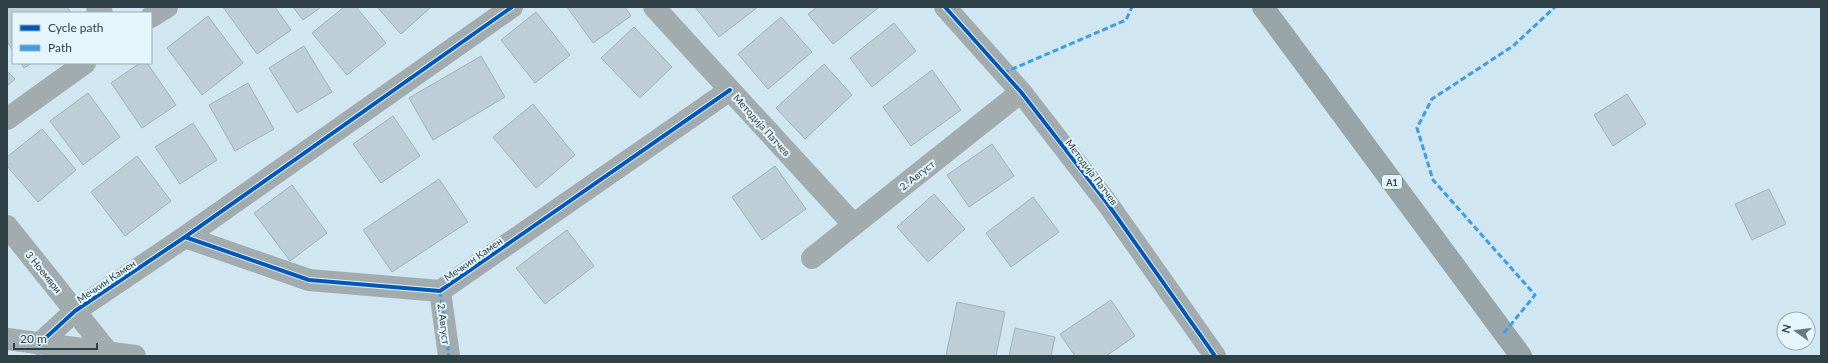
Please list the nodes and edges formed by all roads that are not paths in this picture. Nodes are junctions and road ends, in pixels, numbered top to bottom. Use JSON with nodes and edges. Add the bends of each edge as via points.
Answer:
{"nodes":[{"id":1,"x":167,"y":7,"type":"edge"},
{"id":2,"x":512,"y":7,"type":"edge"},
{"id":3,"x":654,"y":7,"type":"edge"},
{"id":4,"x":945,"y":7,"type":"edge"},
{"id":5,"x":1263,"y":7,"type":"edge"},
{"id":6,"x":152,"y":16,"type":"edge"},
{"id":7,"x":84,"y":64,"type":"edge"},
{"id":8,"x":730,"y":90,"type":"junction"},
{"id":9,"x":1021,"y":92,"type":"junction"},
{"id":10,"x":7,"y":118,"type":"edge"},
{"id":11,"x":854,"y":225,"type":"junction"},
{"id":12,"x":7,"y":226,"type":"edge"},
{"id":13,"x":186,"y":237,"type":"junction"},
{"id":14,"x":812,"y":258,"type":"dead end"},
{"id":15,"x":440,"y":291,"type":"junction"},
{"id":16,"x":75,"y":311,"type":"junction"},
{"id":17,"x":7,"y":339,"type":"edge"},
{"id":18,"x":39,"y":344,"type":"junction"},
{"id":19,"x":108,"y":354,"type":"edge"},
{"id":20,"x":135,"y":356,"type":"edge"},
{"id":21,"x":449,"y":356,"type":"edge"},
{"id":22,"x":1215,"y":356,"type":"edge"},
{"id":23,"x":1521,"y":356,"type":"edge"}],
"edges":[{"from":1,"to":6,"type":"street"},
{"from":2,"to":13,"type":"street","name":"Мечкин Камен"},
{"from":3,"to":8,"type":"street","name":"Методиjа Патчев"},
{"from":4,"to":9,"type":"street","name":"Методиjа Патчев"},
{"from":5,"to":23,"type":"main road","number":"A1"},
{"from":7,"to":10,"type":"street"},
{"from":8,"to":11,"type":"street","name":"Методиjа Патчев"},
{"from":8,"to":15,"type":"street","name":"Мечкин Камен"},
{"from":9,"to":11,"type":"street","name":"2. Август"},
{"from":9,"to":22,"type":"street","name":"Методиjа Патчев","via":[[1107,203]]},
{"from":11,"to":14,"type":"street","name":"2. Август"},
{"from":12,"to":16,"type":"street","name":"3 Ноември"},
{"from":13,"to":15,"type":"street","name":"Мечкин Камен","via":[[309,280]]},
{"from":13,"to":16,"type":"street","name":"Мечкин Камен"},
{"from":15,"to":21,"type":"street","name":"2. Август"},
{"from":16,"to":18,"type":"street","name":"Мечкин Камен"},
{"from":16,"to":19,"type":"street","name":"3 Ноември"},
{"from":17,"to":18,"type":"street"},
{"from":18,"to":19,"type":"street"},
{"from":19,"to":20,"type":"street"}]}
